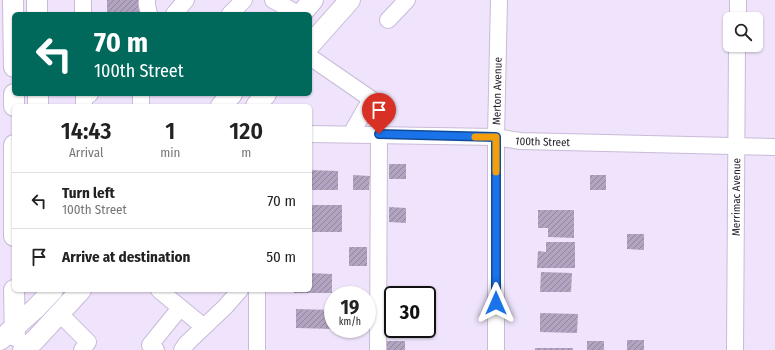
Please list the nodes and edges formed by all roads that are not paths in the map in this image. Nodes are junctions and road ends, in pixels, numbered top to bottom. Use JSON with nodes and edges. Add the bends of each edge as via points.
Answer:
{"nodes":[{"id":1,"x":13,"y":0,"type":"edge"},
{"id":2,"x":37,"y":0,"type":"edge"},
{"id":3,"x":83,"y":0,"type":"edge"},
{"id":4,"x":147,"y":0,"type":"edge"},
{"id":5,"x":186,"y":0,"type":"edge"},
{"id":6,"x":244,"y":0,"type":"edge"},
{"id":7,"x":273,"y":0,"type":"edge"},
{"id":8,"x":313,"y":0,"type":"edge"},
{"id":9,"x":350,"y":0,"type":"edge"},
{"id":10,"x":407,"y":0,"type":"edge"},
{"id":11,"x":499,"y":0,"type":"edge"},
{"id":12,"x":738,"y":0,"type":"edge"},
{"id":13,"x":13,"y":12,"type":"edge"},
{"id":14,"x":37,"y":12,"type":"edge"},
{"id":15,"x":83,"y":12,"type":"edge"},
{"id":16,"x":149,"y":12,"type":"edge"},
{"id":17,"x":176,"y":12,"type":"edge"},
{"id":18,"x":232,"y":12,"type":"edge"},
{"id":19,"x":296,"y":12,"type":"edge"},
{"id":20,"x":302,"y":12,"type":"edge"},
{"id":21,"x":738,"y":12,"type":"edge"},
{"id":22,"x":388,"y":20,"type":"dead end"},
{"id":23,"x":312,"y":43,"type":"edge"},
{"id":24,"x":737,"y":52,"type":"edge"},
{"id":25,"x":312,"y":58,"type":"edge"},
{"id":26,"x":264,"y":96,"type":"edge"},
{"id":27,"x":258,"y":104,"type":"edge"},
{"id":28,"x":312,"y":134,"type":"edge"},
{"id":29,"x":352,"y":134,"type":"junction"},
{"id":30,"x":379,"y":134,"type":"junction"},
{"id":31,"x":496,"y":137,"type":"junction"},
{"id":32,"x":736,"y":146,"type":"junction"},
{"id":33,"x":775,"y":146,"type":"edge"},
{"id":34,"x":14,"y":292,"type":"edge"},
{"id":35,"x":49,"y":292,"type":"edge"},
{"id":36,"x":79,"y":292,"type":"edge"},
{"id":37,"x":160,"y":292,"type":"edge"},
{"id":38,"x":238,"y":292,"type":"edge"},
{"id":39,"x":257,"y":292,"type":"edge"},
{"id":40,"x":35,"y":299,"type":"edge"},
{"id":41,"x":180,"y":308,"type":"junction"},
{"id":42,"x":59,"y":313,"type":"junction"},
{"id":43,"x":15,"y":327,"type":"junction"},
{"id":44,"x":204,"y":328,"type":"junction"},
{"id":45,"x":0,"y":340,"type":"edge"},
{"id":46,"x":31,"y":347,"type":"edge"},
{"id":47,"x":89,"y":347,"type":"edge"},
{"id":48,"x":15,"y":350,"type":"edge"},
{"id":49,"x":156,"y":350,"type":"edge"},
{"id":50,"x":182,"y":350,"type":"edge"},
{"id":51,"x":257,"y":350,"type":"edge"},
{"id":52,"x":378,"y":350,"type":"edge"},
{"id":53,"x":496,"y":350,"type":"edge"},
{"id":54,"x":735,"y":350,"type":"edge"}],
"edges":[{"from":1,"to":13,"type":"main road"},
{"from":2,"to":14,"type":"main road"},
{"from":3,"to":15,"type":"street"},
{"from":4,"to":16,"type":"street"},
{"from":5,"to":17,"type":"street"},
{"from":6,"to":18,"type":"street"},
{"from":7,"to":19,"type":"street"},
{"from":8,"to":20,"type":"main road"},
{"from":9,"to":23,"type":"main road"},
{"from":10,"to":22,"type":"street"},
{"from":11,"to":31,"type":"street","name":"Merton Avenue"},
{"from":12,"to":21,"type":"street"},
{"from":24,"to":32,"type":"street","name":"Merrimac Avenue"},
{"from":25,"to":29,"type":"street","via":[[371,99]]},
{"from":26,"to":27,"type":"main road"},
{"from":28,"to":29,"type":"street","name":"100th Street"},
{"from":29,"to":30,"type":"street","name":"100th Street"},
{"from":30,"to":31,"type":"street","name":"100th Street"},
{"from":30,"to":52,"type":"street"},
{"from":31,"to":32,"type":"street","name":"100th Street","via":[[520,141]]},
{"from":31,"to":53,"type":"street","name":"Merton Avenue"},
{"from":32,"to":33,"type":"street","name":"100th Street"},
{"from":32,"to":54,"type":"street","name":"Merrimac Avenue"},
{"from":34,"to":43,"type":"main road"},
{"from":35,"to":40,"type":"main road"},
{"from":36,"to":42,"type":"main road"},
{"from":37,"to":41,"type":"street"},
{"from":38,"to":44,"type":"street"},
{"from":39,"to":51,"type":"street"},
{"from":40,"to":43,"type":"main road"},
{"from":40,"to":46,"type":"main road"},
{"from":41,"to":44,"type":"street"},
{"from":41,"to":49,"type":"street","via":[[150,345]]},
{"from":42,"to":46,"type":"main road"},
{"from":42,"to":47,"type":"street"},
{"from":43,"to":45,"type":"main road"},
{"from":43,"to":48,"type":"main road"},
{"from":44,"to":50,"type":"street"}]}
